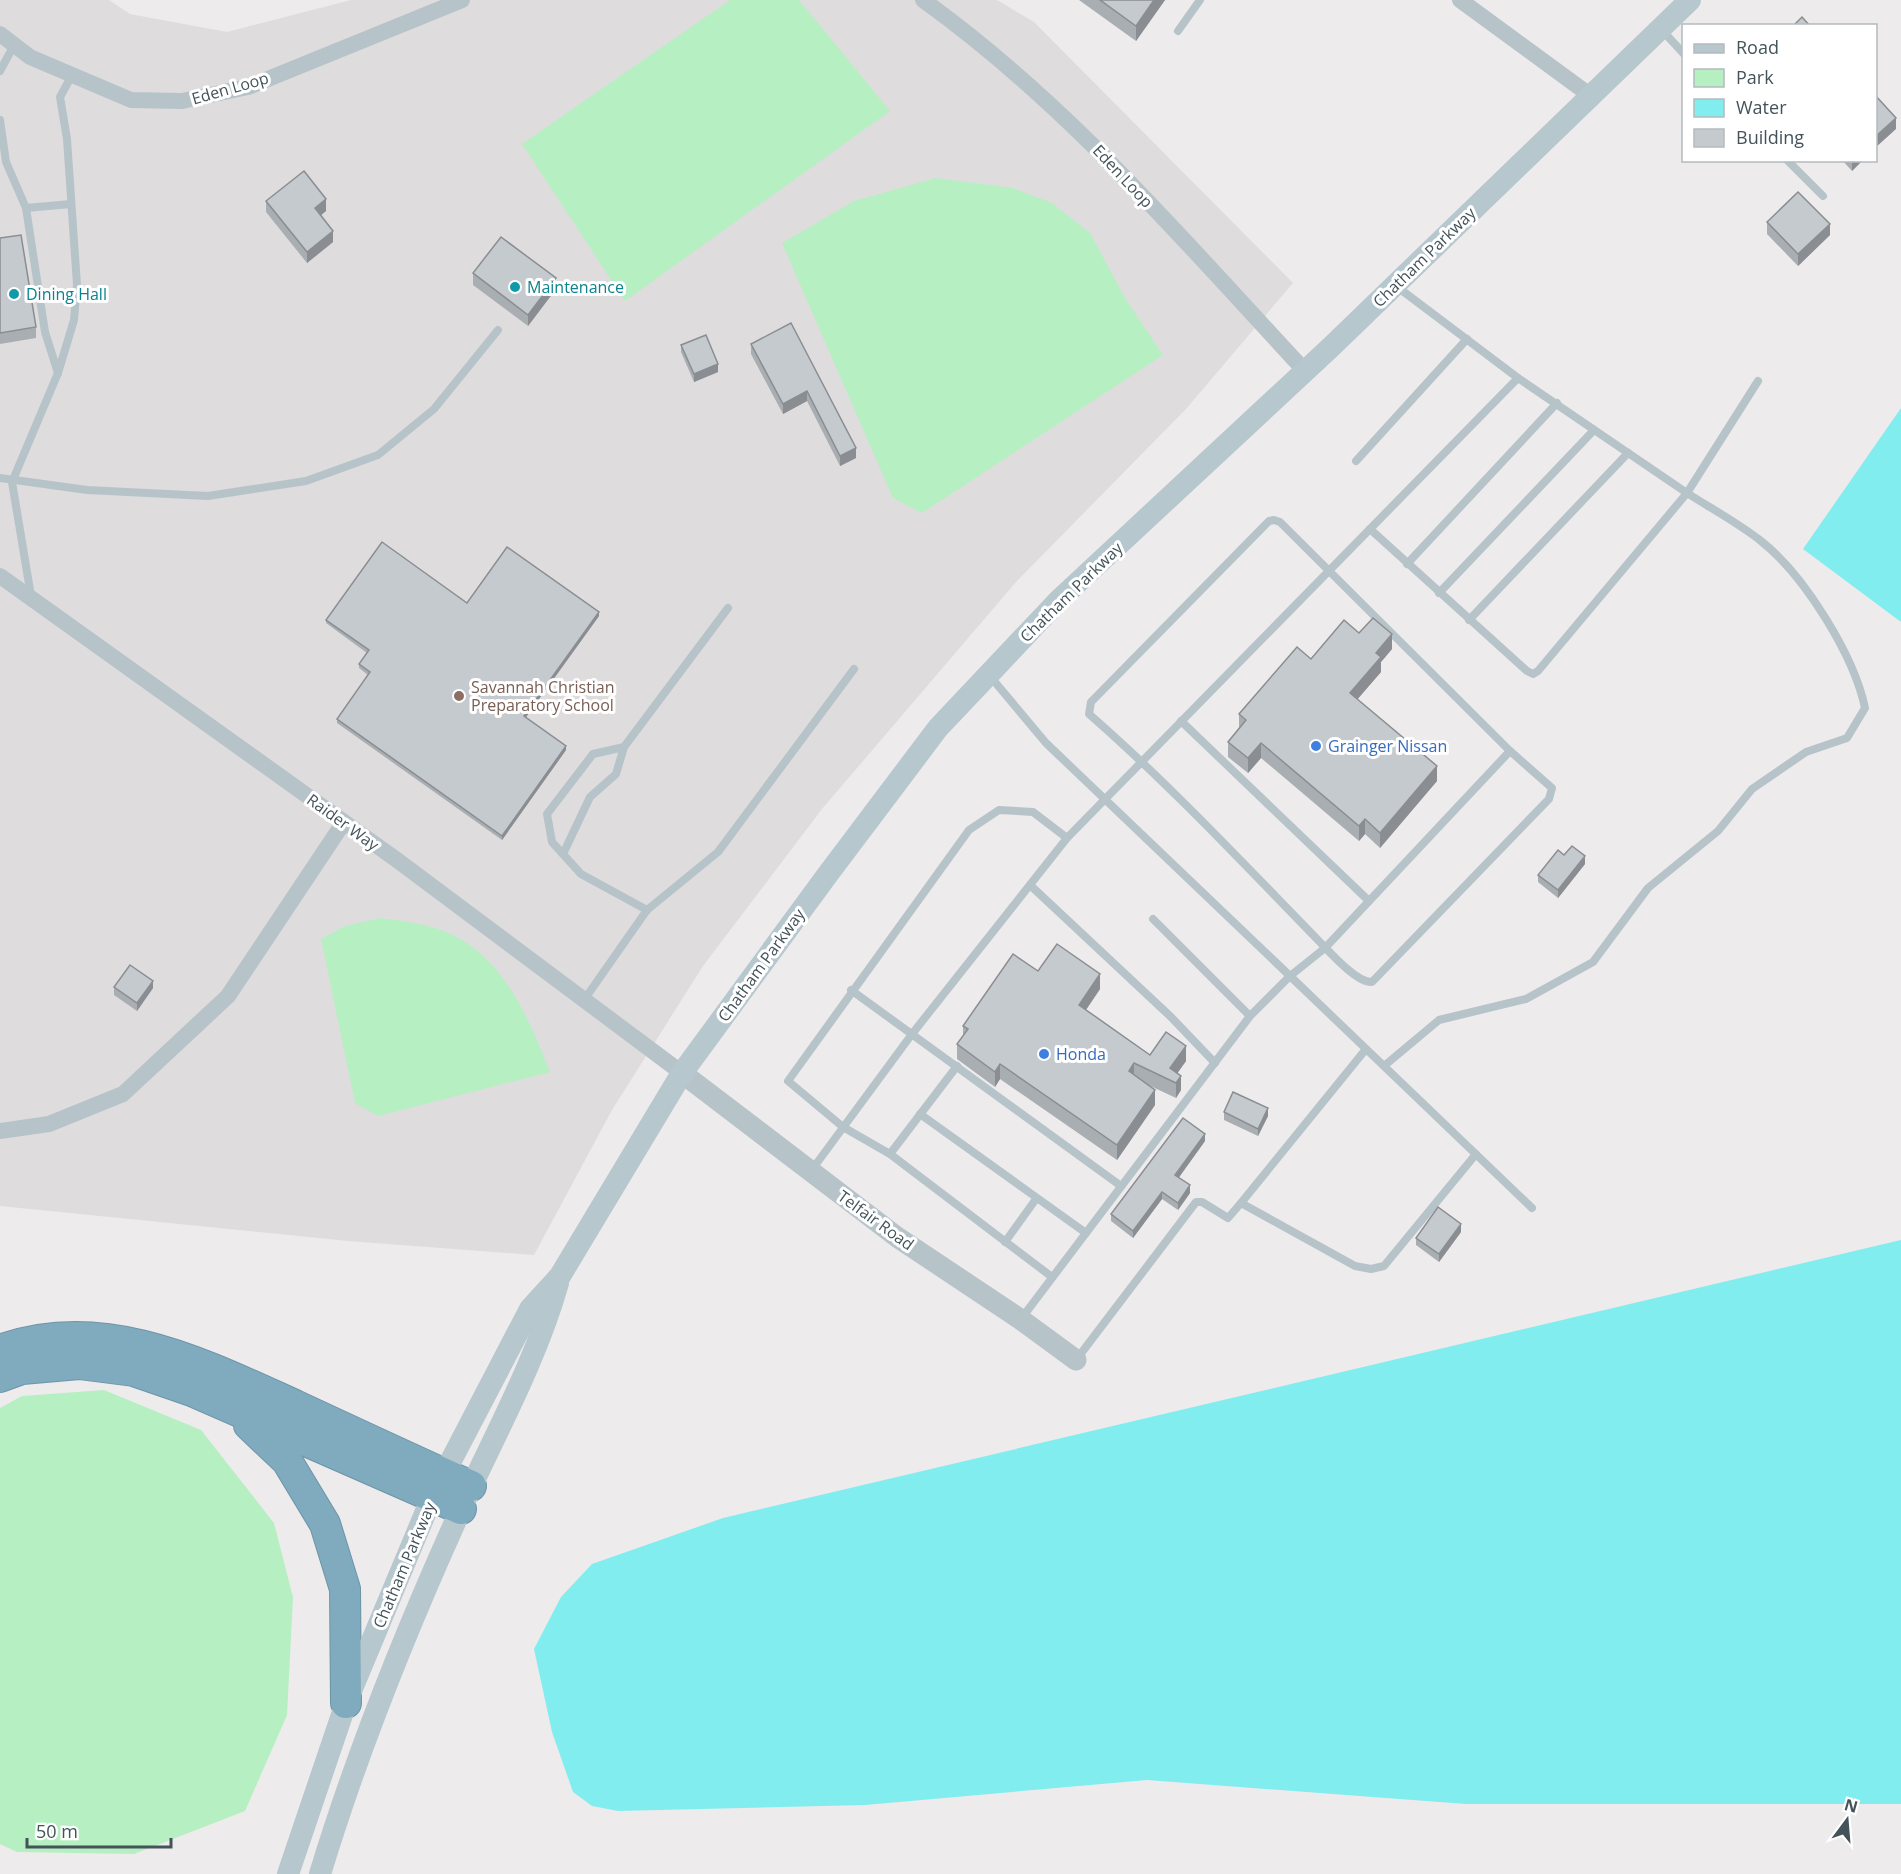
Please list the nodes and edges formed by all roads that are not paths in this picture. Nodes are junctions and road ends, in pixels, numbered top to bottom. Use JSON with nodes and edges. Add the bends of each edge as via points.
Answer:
{"nodes":[{"id":1,"x":462,"y":0,"type":"edge"},
{"id":2,"x":923,"y":0,"type":"edge"},
{"id":3,"x":1200,"y":0,"type":"edge"},
{"id":4,"x":1690,"y":0,"type":"edge"},
{"id":5,"x":1463,"y":1,"type":"edge"},
{"id":6,"x":1661,"y":29,"type":"junction"},
{"id":7,"x":1178,"y":31,"type":"dead end"},
{"id":8,"x":0,"y":34,"type":"edge"},
{"id":9,"x":14,"y":45,"type":"junction"},
{"id":10,"x":1682,"y":53,"type":"edge"},
{"id":11,"x":0,"y":71,"type":"edge"},
{"id":12,"x":71,"y":77,"type":"junction"},
{"id":13,"x":1590,"y":96,"type":"junction"},
{"id":14,"x":0,"y":120,"type":"edge"},
{"id":15,"x":1789,"y":162,"type":"edge"},
{"id":16,"x":1823,"y":196,"type":"dead end"},
{"id":17,"x":71,"y":204,"type":"junction"},
{"id":18,"x":26,"y":208,"type":"junction"},
{"id":19,"x":1395,"y":285,"type":"junction"},
{"id":20,"x":498,"y":330,"type":"dead end"},
{"id":21,"x":1467,"y":339,"type":"junction"},
{"id":22,"x":1305,"y":371,"type":"junction"},
{"id":23,"x":58,"y":373,"type":"junction"},
{"id":24,"x":1518,"y":378,"type":"junction"},
{"id":25,"x":1758,"y":381,"type":"dead end"},
{"id":26,"x":1557,"y":403,"type":"junction"},
{"id":27,"x":1594,"y":430,"type":"junction"},
{"id":28,"x":1628,"y":453,"type":"junction"},
{"id":29,"x":1356,"y":461,"type":"dead end"},
{"id":30,"x":0,"y":478,"type":"edge"},
{"id":31,"x":12,"y":482,"type":"junction"},
{"id":32,"x":1687,"y":493,"type":"junction"},
{"id":33,"x":1370,"y":529,"type":"junction"},
{"id":34,"x":1407,"y":564,"type":"junction"},
{"id":35,"x":1330,"y":570,"type":"junction"},
{"id":36,"x":0,"y":576,"type":"edge"},
{"id":37,"x":1439,"y":593,"type":"junction"},
{"id":38,"x":32,"y":599,"type":"junction"},
{"id":39,"x":728,"y":608,"type":"dead end"},
{"id":40,"x":1469,"y":620,"type":"junction"},
{"id":41,"x":854,"y":669,"type":"dead end"},
{"id":42,"x":988,"y":675,"type":"junction"},
{"id":43,"x":1181,"y":722,"type":"junction"},
{"id":44,"x":624,"y":747,"type":"junction"},
{"id":45,"x":1510,"y":751,"type":"junction"},
{"id":46,"x":1142,"y":760,"type":"junction"},
{"id":47,"x":1105,"y":798,"type":"junction"},
{"id":48,"x":344,"y":822,"type":"junction"},
{"id":49,"x":1067,"y":838,"type":"junction"},
{"id":50,"x":562,"y":854,"type":"junction"},
{"id":51,"x":1030,"y":885,"type":"junction"},
{"id":52,"x":1369,"y":901,"type":"junction"},
{"id":53,"x":647,"y":910,"type":"junction"},
{"id":54,"x":1153,"y":919,"type":"dead end"},
{"id":55,"x":1325,"y":948,"type":"junction"},
{"id":56,"x":1290,"y":976,"type":"junction"},
{"id":57,"x":851,"y":990,"type":"junction"},
{"id":58,"x":584,"y":1000,"type":"junction"},
{"id":59,"x":1250,"y":1016,"type":"junction"},
{"id":60,"x":912,"y":1034,"type":"junction"},
{"id":61,"x":1366,"y":1049,"type":"junction"},
{"id":62,"x":1215,"y":1063,"type":"junction"},
{"id":63,"x":957,"y":1066,"type":"junction"},
{"id":64,"x":1384,"y":1066,"type":"junction"},
{"id":65,"x":682,"y":1073,"type":"junction"},
{"id":66,"x":920,"y":1114,"type":"junction"},
{"id":67,"x":843,"y":1127,"type":"junction"},
{"id":68,"x":0,"y":1131,"type":"edge"},
{"id":69,"x":890,"y":1154,"type":"junction"},
{"id":70,"x":1476,"y":1154,"type":"junction"},
{"id":71,"x":811,"y":1171,"type":"junction"},
{"id":72,"x":1121,"y":1186,"type":"junction"},
{"id":73,"x":1036,"y":1199,"type":"junction"},
{"id":74,"x":1242,"y":1203,"type":"junction"},
{"id":75,"x":1532,"y":1208,"type":"dead end"},
{"id":76,"x":1086,"y":1233,"type":"junction"},
{"id":77,"x":1005,"y":1242,"type":"junction"},
{"id":78,"x":560,"y":1276,"type":"junction"},
{"id":79,"x":1052,"y":1277,"type":"junction"},
{"id":80,"x":1020,"y":1319,"type":"junction"},
{"id":81,"x":0,"y":1350,"type":"edge"},
{"id":82,"x":1076,"y":1360,"type":"joint"},
{"id":83,"x":0,"y":1377,"type":"edge"},
{"id":84,"x":192,"y":1391,"type":"junction"},
{"id":85,"x":437,"y":1485,"type":"junction"},
{"id":86,"x":466,"y":1498,"type":"junction"},
{"id":87,"x":346,"y":1703,"type":"junction"},
{"id":88,"x":290,"y":1868,"type":"edge"},
{"id":89,"x":321,"y":1871,"type":"edge"}],
"edges":[{"from":1,"to":12,"type":"street","name":"Eden Loop","via":[[248,87],[182,101],[130,100]]},
{"from":2,"to":22,"type":"street","name":"Eden Loop","via":[[978,39],[1099,149]]},
{"from":3,"to":7,"type":"lane"},
{"from":4,"to":6,"type":"main road","name":"Chatham Parkway"},
{"from":5,"to":13,"type":"street"},
{"from":6,"to":10,"type":"lane"},
{"from":6,"to":13,"type":"main road","name":"Chatham Parkway"},
{"from":8,"to":9,"type":"street","name":"Eden Loop"},
{"from":9,"to":11,"type":"lane"},
{"from":9,"to":12,"type":"street","name":"Eden Loop"},
{"from":12,"to":17,"type":"lane","via":[[60,98]]},
{"from":13,"to":19,"type":"main road","name":"Chatham Parkway"},
{"from":14,"to":18,"type":"lane","via":[[6,162]]},
{"from":15,"to":16,"type":"lane"},
{"from":17,"to":18,"type":"lane"},
{"from":17,"to":23,"type":"lane","via":[[77,285],[74,320]]},
{"from":18,"to":23,"type":"lane","via":[[45,332]]},
{"from":19,"to":21,"type":"lane"},
{"from":19,"to":22,"type":"main road","name":"Chatham Parkway"},
{"from":20,"to":31,"type":"lane","via":[[434,409],[378,455],[306,481],[208,496]]},
{"from":21,"to":24,"type":"lane"},
{"from":21,"to":29,"type":"lane"},
{"from":22,"to":42,"type":"main road","name":"Chatham Parkway","via":[[1059,600]]},
{"from":23,"to":31,"type":"lane"},
{"from":24,"to":26,"type":"lane"},
{"from":24,"to":33,"type":"lane"},
{"from":25,"to":32,"type":"lane"},
{"from":26,"to":27,"type":"lane"},
{"from":26,"to":34,"type":"lane"},
{"from":27,"to":28,"type":"lane"},
{"from":27,"to":37,"type":"lane"},
{"from":28,"to":32,"type":"lane"},
{"from":28,"to":40,"type":"lane"},
{"from":30,"to":31,"type":"lane"},
{"from":31,"to":38,"type":"lane"},
{"from":32,"to":40,"type":"lane","via":[[1533,674]]},
{"from":32,"to":64,"type":"lane","via":[[1762,542],[1811,595],[1860,684],[1865,708],[1847,738],[1806,752],[1752,789],[1718,831],[1648,888],[1593,962],[1526,999],[1439,1020]]},
{"from":33,"to":34,"type":"lane"},
{"from":33,"to":35,"type":"lane"},
{"from":34,"to":37,"type":"lane"},
{"from":35,"to":43,"type":"lane"},
{"from":35,"to":45,"type":"lane"},
{"from":35,"to":46,"type":"lane","via":[[1280,522],[1269,521],[1090,702],[1089,714]]},
{"from":36,"to":38,"type":"street","name":"Raider Way"},
{"from":37,"to":40,"type":"lane"},
{"from":38,"to":48,"type":"street","name":"Raider Way"},
{"from":39,"to":44,"type":"lane"},
{"from":41,"to":53,"type":"lane","via":[[718,852]]},
{"from":42,"to":47,"type":"lane","via":[[1046,743]]},
{"from":42,"to":65,"type":"main road","name":"Chatham Parkway","via":[[938,728]]},
{"from":43,"to":46,"type":"lane"},
{"from":43,"to":52,"type":"lane"},
{"from":44,"to":50,"type":"lane","via":[[616,774],[590,797]]},
{"from":44,"to":50,"type":"lane","via":[[592,754],[547,814],[552,842]]},
{"from":45,"to":52,"type":"lane"},
{"from":45,"to":55,"type":"lane","via":[[1552,788],[1549,799],[1372,982],[1361,981]]},
{"from":46,"to":47,"type":"lane"},
{"from":46,"to":55,"type":"lane"},
{"from":47,"to":49,"type":"lane"},
{"from":47,"to":56,"type":"lane"},
{"from":48,"to":58,"type":"street","name":"Raider Way"},
{"from":48,"to":68,"type":"street","via":[[228,996],[123,1094],[49,1124]]},
{"from":49,"to":51,"type":"lane"},
{"from":49,"to":57,"type":"lane","via":[[1033,812],[999,810],[969,830]]},
{"from":50,"to":53,"type":"lane","via":[[581,874]]},
{"from":51,"to":60,"type":"lane"},
{"from":51,"to":62,"type":"lane"},
{"from":52,"to":55,"type":"lane"},
{"from":53,"to":58,"type":"lane"},
{"from":54,"to":59,"type":"lane"},
{"from":55,"to":56,"type":"lane"},
{"from":56,"to":59,"type":"lane"},
{"from":56,"to":61,"type":"lane"},
{"from":57,"to":60,"type":"lane"},
{"from":57,"to":67,"type":"lane","via":[[788,1081]]},
{"from":58,"to":65,"type":"street","name":"Raider Way"},
{"from":59,"to":62,"type":"lane"},
{"from":60,"to":63,"type":"lane"},
{"from":60,"to":67,"type":"lane"},
{"from":61,"to":64,"type":"lane"},
{"from":61,"to":74,"type":"lane"},
{"from":62,"to":72,"type":"lane"},
{"from":63,"to":66,"type":"lane"},
{"from":63,"to":72,"type":"lane"},
{"from":64,"to":70,"type":"lane"},
{"from":65,"to":71,"type":"street","name":"Telfair Road"},
{"from":65,"to":78,"type":"main road","name":"Chatham Parkway"},
{"from":66,"to":69,"type":"lane"},
{"from":66,"to":73,"type":"lane"},
{"from":67,"to":69,"type":"lane"},
{"from":67,"to":71,"type":"lane"},
{"from":69,"to":77,"type":"lane"},
{"from":70,"to":74,"type":"lane","via":[[1384,1266],[1371,1269],[1355,1266]]},
{"from":70,"to":75,"type":"lane"},
{"from":71,"to":80,"type":"street","name":"Telfair Road","via":[[897,1237]]},
{"from":72,"to":76,"type":"lane"},
{"from":73,"to":76,"type":"lane"},
{"from":73,"to":77,"type":"lane"},
{"from":74,"to":82,"type":"lane","via":[[1228,1218],[1196,1202]]},
{"from":76,"to":79,"type":"lane"},
{"from":77,"to":79,"type":"lane"},
{"from":78,"to":85,"type":"main road","name":"Chatham Parkway","via":[[530,1309]]},
{"from":78,"to":86,"type":"main road","name":"Chatham Parkway","via":[[547,1321]]},
{"from":79,"to":80,"type":"lane"},
{"from":80,"to":82,"type":"street","name":"Telfair Road"},
{"from":81,"to":85,"type":"highway","via":[[42,1339],[81,1336],[128,1341],[174,1353],[226,1374]]},
{"from":83,"to":84,"type":"highway","via":[[22,1369],[79,1364],[134,1371]]},
{"from":84,"to":85,"type":"highway"},
{"from":84,"to":87,"type":"highway","via":[[254,1427],[287,1461],[326,1524],[345,1589]]},
{"from":85,"to":86,"type":"highway"},
{"from":85,"to":87,"type":"main road","name":"Chatham Parkway"},
{"from":86,"to":89,"type":"main road","name":"Chatham Parkway","via":[[372,1718]]},
{"from":87,"to":88,"type":"main road","name":"Chatham Parkway"}]}
